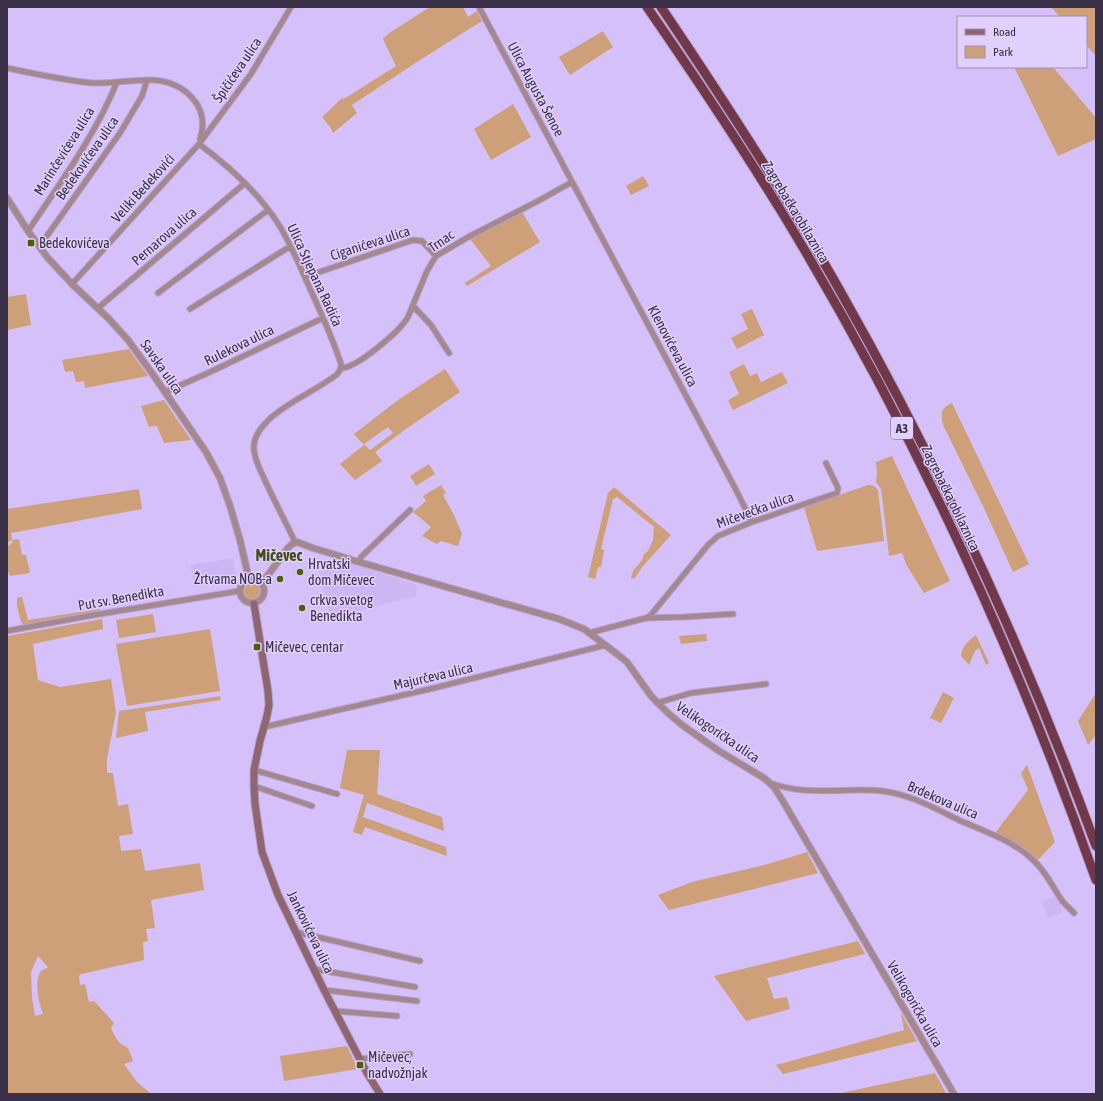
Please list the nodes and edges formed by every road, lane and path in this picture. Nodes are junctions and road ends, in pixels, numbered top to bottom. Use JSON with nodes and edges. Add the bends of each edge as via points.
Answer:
{"nodes":[{"id":1,"x":291,"y":7,"type":"edge"},
{"id":2,"x":479,"y":7,"type":"edge"},
{"id":3,"x":647,"y":7,"type":"edge"},
{"id":4,"x":661,"y":7,"type":"edge"},
{"id":5,"x":7,"y":68,"type":"edge"},
{"id":6,"x":147,"y":80,"type":"junction"},
{"id":7,"x":117,"y":82,"type":"junction"},
{"id":8,"x":199,"y":144,"type":"junction"},
{"id":9,"x":572,"y":182,"type":"junction"},
{"id":10,"x":245,"y":183,"type":"junction"},
{"id":11,"x":7,"y":198,"type":"edge"},
{"id":12,"x":268,"y":210,"type":"junction"},
{"id":13,"x":28,"y":231,"type":"junction"},
{"id":14,"x":39,"y":247,"type":"junction"},
{"id":15,"x":291,"y":247,"type":"junction"},
{"id":16,"x":436,"y":256,"type":"junction"},
{"id":17,"x":305,"y":277,"type":"junction"},
{"id":18,"x":72,"y":284,"type":"junction"},
{"id":19,"x":158,"y":293,"type":"dead end"},
{"id":20,"x":413,"y":306,"type":"junction"},
{"id":21,"x":98,"y":308,"type":"junction"},
{"id":22,"x":190,"y":309,"type":"dead end"},
{"id":23,"x":323,"y":318,"type":"junction"},
{"id":24,"x":449,"y":353,"type":"dead end"},
{"id":25,"x":341,"y":368,"type":"junction"},
{"id":26,"x":165,"y":392,"type":"junction"},
{"id":27,"x":826,"y":462,"type":"dead end"},
{"id":28,"x":410,"y":510,"type":"dead end"},
{"id":29,"x":752,"y":522,"type":"junction"},
{"id":30,"x":295,"y":542,"type":"junction"},
{"id":31,"x":359,"y":562,"type":"junction"},
{"id":32,"x":249,"y":579,"type":"junction"},
{"id":33,"x":261,"y":583,"type":"junction"},
{"id":34,"x":239,"y":591,"type":"junction"},
{"id":35,"x":254,"y":604,"type":"junction"},
{"id":36,"x":733,"y":614,"type":"dead end"},
{"id":37,"x":646,"y":618,"type":"junction"},
{"id":38,"x":7,"y":631,"type":"edge"},
{"id":39,"x":589,"y":633,"type":"junction"},
{"id":40,"x":606,"y":645,"type":"junction"},
{"id":41,"x":766,"y":684,"type":"dead end"},
{"id":42,"x":657,"y":703,"type":"junction"},
{"id":43,"x":264,"y":727,"type":"junction"},
{"id":44,"x":254,"y":770,"type":"junction"},
{"id":45,"x":769,"y":783,"type":"junction"},
{"id":46,"x":254,"y":786,"type":"junction"},
{"id":47,"x":337,"y":794,"type":"dead end"},
{"id":48,"x":312,"y":806,"type":"dead end"},
{"id":49,"x":1096,"y":846,"type":"edge"},
{"id":50,"x":1096,"y":880,"type":"edge"},
{"id":51,"x":1074,"y":913,"type":"dead end"},
{"id":52,"x":296,"y":932,"type":"junction"},
{"id":53,"x":420,"y":961,"type":"dead end"},
{"id":54,"x":314,"y":969,"type":"junction"},
{"id":55,"x":415,"y":987,"type":"dead end"},
{"id":56,"x":324,"y":990,"type":"junction"},
{"id":57,"x":417,"y":1001,"type":"dead end"},
{"id":58,"x":335,"y":1011,"type":"junction"},
{"id":59,"x":397,"y":1016,"type":"dead end"},
{"id":60,"x":410,"y":1054,"type":"dead end"},
{"id":61,"x":359,"y":1059,"type":"junction"},
{"id":62,"x":380,"y":1094,"type":"edge"},
{"id":63,"x":954,"y":1094,"type":"edge"}],
"edges":[{"from":1,"to":8,"type":"street","name":"Špičićeva ulica","via":[[251,74]]},
{"from":2,"to":9,"type":"street","name":"Ulica Augusta Šenoe"},
{"from":3,"to":50,"type":"highway","name":"Zagrebačka obilaznica","number":"A3","via":[[783,215],[899,422],[937,498],[1012,663]]},
{"from":4,"to":49,"type":"highway","name":"Zagrebačka obilaznica","number":"A3","via":[[792,208],[906,410],[963,527],[1016,645]]},
{"from":5,"to":7,"type":"street","via":[[67,80]]},
{"from":6,"to":7,"type":"street"},
{"from":6,"to":8,"type":"street","via":[[175,86],[195,100],[203,120]]},
{"from":6,"to":14,"type":"street","name":"Bedekovićeva ulica","via":[[142,96],[120,132]]},
{"from":7,"to":13,"type":"street","name":"Marinčevićeva ulica","via":[[86,141]]},
{"from":8,"to":10,"type":"street","name":"Ulica Stjepana Radića"},
{"from":8,"to":18,"type":"street","name":"Veliki Bedekovići"},
{"from":9,"to":16,"type":"street","name":"Trnac"},
{"from":9,"to":29,"type":"street","name":"Klenovićeva ulica"},
{"from":10,"to":12,"type":"street","name":"Ulica Stjepana Radića"},
{"from":10,"to":21,"type":"street","name":"Pernarova ulica"},
{"from":11,"to":13,"type":"street","name":"Savska ulica"},
{"from":12,"to":15,"type":"street","name":"Ulica Stjepana Radića"},
{"from":12,"to":19,"type":"street"},
{"from":13,"to":14,"type":"street","name":"Savska ulica"},
{"from":14,"to":18,"type":"street","name":"Savska ulica"},
{"from":15,"to":17,"type":"street","name":"Ulica Stjepana Radića"},
{"from":15,"to":22,"type":"street"},
{"from":16,"to":17,"type":"street","name":"Ciganićeva ulica","via":[[422,241],[413,240]]},
{"from":16,"to":20,"type":"street","name":"Trnac"},
{"from":17,"to":23,"type":"street","name":"Ulica Stjepana Radića"},
{"from":18,"to":21,"type":"street","name":"Savska ulica"},
{"from":20,"to":24,"type":"street","via":[[431,325]]},
{"from":20,"to":25,"type":"street","name":"Trnac","via":[[405,323],[392,336],[366,356],[350,366]]},
{"from":21,"to":26,"type":"street","name":"Savska ulica","via":[[128,340]]},
{"from":23,"to":25,"type":"street","name":"Ulica Stjepana Radića"},
{"from":23,"to":26,"type":"street","name":"Rulekova ulica"},
{"from":25,"to":30,"type":"street","via":[[325,383],[273,416],[254,441],[257,463]]},
{"from":26,"to":32,"type":"street","name":"Savska ulica","via":[[206,452],[220,478],[236,523]]},
{"from":27,"to":29,"type":"street","name":"Mičevečka ulica","via":[[838,488],[837,493]]},
{"from":28,"to":31,"type":"street","via":[[361,557]]},
{"from":29,"to":37,"type":"street","name":"Mičevečka ulica","via":[[713,540]]},
{"from":30,"to":31,"type":"street","name":"Velikogorička ulica"},
{"from":30,"to":33,"type":"street"},
{"from":31,"to":39,"type":"street","name":"Velikogorička ulica","via":[[559,619]]},
{"from":32,"to":33,"type":"street"},
{"from":32,"to":34,"type":"street","via":[[243,582]]},
{"from":33,"to":35,"type":"street","via":[[264,594],[260,601]]},
{"from":34,"to":35,"type":"street","via":[[243,600]]},
{"from":34,"to":38,"type":"street","name":"Put sv. Benedikta"},
{"from":35,"to":43,"type":"main road","name":"Jankovićeva ulica","via":[[268,691],[269,705]]},
{"from":36,"to":37,"type":"street"},
{"from":37,"to":39,"type":"street"},
{"from":39,"to":40,"type":"street","name":"Velikogorička ulica"},
{"from":40,"to":42,"type":"street","name":"Velikogorička ulica","via":[[627,662]]},
{"from":40,"to":43,"type":"street","name":"Majurčeva ulica"},
{"from":41,"to":42,"type":"street","via":[[691,693]]},
{"from":42,"to":45,"type":"street","name":"Velikogorička ulica","via":[[682,726]]},
{"from":43,"to":44,"type":"main road","name":"Jankovićeva ulica"},
{"from":44,"to":46,"type":"main road","name":"Jankovićeva ulica"},
{"from":44,"to":47,"type":"street"},
{"from":45,"to":51,"type":"street","name":"Brdekova ulica","via":[[798,790],[883,791],[921,802],[1026,853],[1040,867]]},
{"from":45,"to":63,"type":"street","name":"Velikogorička ulica","via":[[784,803]]},
{"from":46,"to":48,"type":"street"},
{"from":46,"to":52,"type":"main road","name":"Jankovićeva ulica","via":[[262,852],[278,895]]},
{"from":52,"to":53,"type":"street"},
{"from":52,"to":54,"type":"main road","name":"Jankovićeva ulica"},
{"from":54,"to":55,"type":"street"},
{"from":54,"to":56,"type":"main road","name":"Jankovićeva ulica"},
{"from":56,"to":57,"type":"street"},
{"from":56,"to":58,"type":"main road","name":"Jankovićeva ulica"},
{"from":58,"to":59,"type":"street"},
{"from":58,"to":61,"type":"main road","name":"Jankovićeva ulica"},
{"from":60,"to":61,"type":"street"},
{"from":61,"to":62,"type":"main road","name":"Jankovićeva ulica"}]}
